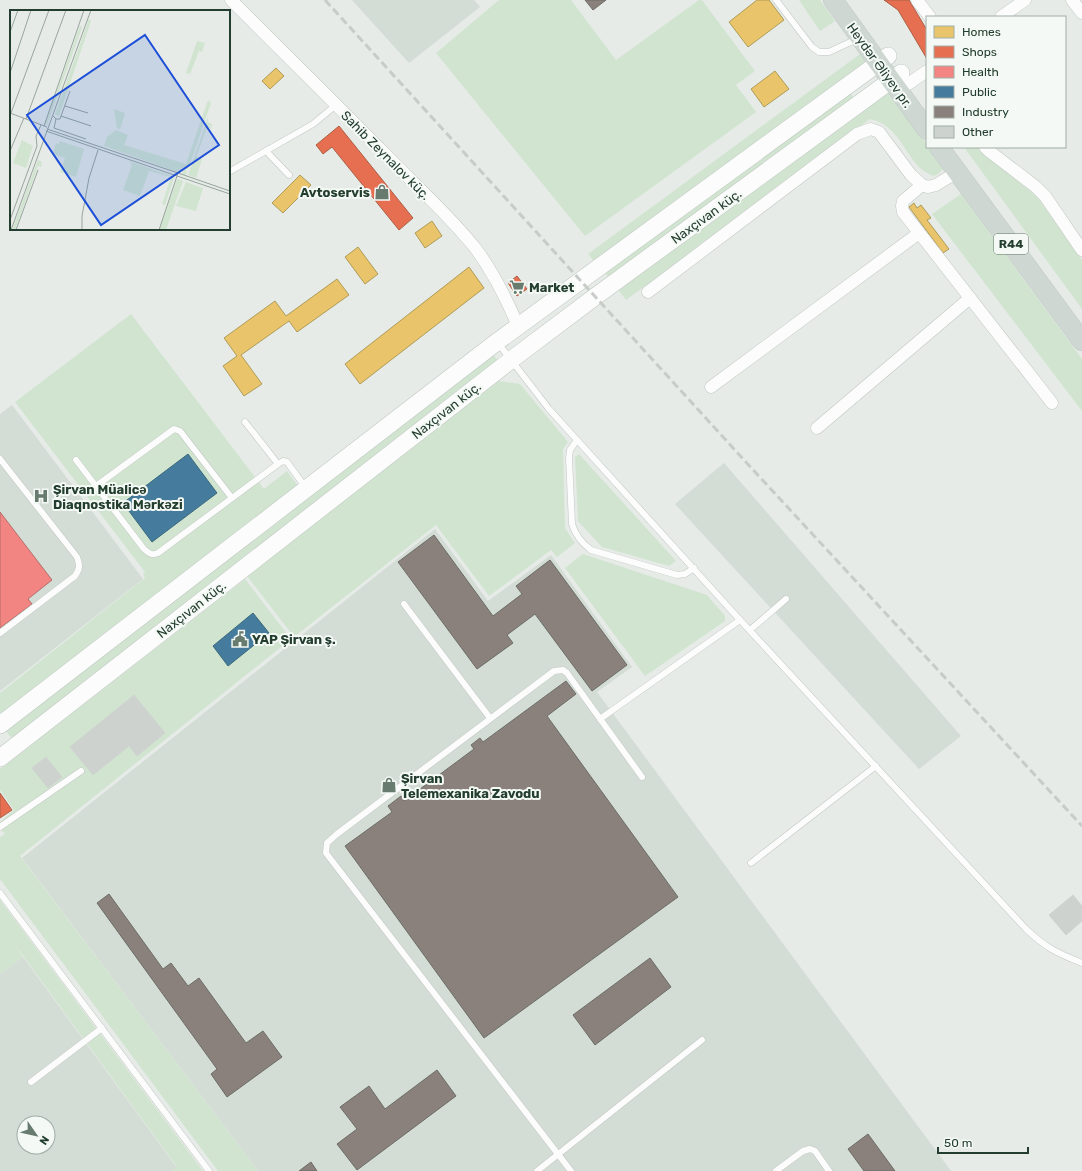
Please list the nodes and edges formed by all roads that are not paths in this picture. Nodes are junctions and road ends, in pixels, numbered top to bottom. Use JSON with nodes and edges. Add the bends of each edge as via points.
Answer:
{"nodes":[{"id":1,"x":231,"y":0,"type":"edge"},
{"id":2,"x":776,"y":0,"type":"edge"},
{"id":3,"x":833,"y":0,"type":"edge"},
{"id":4,"x":848,"y":0,"type":"edge"},
{"id":5,"x":917,"y":0,"type":"edge"},
{"id":6,"x":1025,"y":0,"type":"edge"},
{"id":7,"x":1072,"y":0,"type":"edge"},
{"id":8,"x":1082,"y":13,"type":"edge"},
{"id":9,"x":929,"y":16,"type":"edge"},
{"id":10,"x":1002,"y":16,"type":"edge"},
{"id":11,"x":860,"y":38,"type":"junction"},
{"id":12,"x":884,"y":60,"type":"junction"},
{"id":13,"x":926,"y":70,"type":"edge"},
{"id":14,"x":900,"y":79,"type":"junction"},
{"id":15,"x":336,"y":105,"type":"junction"},
{"id":16,"x":926,"y":109,"type":"edge"},
{"id":17,"x":926,"y":128,"type":"edge"},
{"id":18,"x":940,"y":148,"type":"edge"},
{"id":19,"x":955,"y":148,"type":"edge"},
{"id":20,"x":986,"y":148,"type":"edge"},
{"id":21,"x":266,"y":151,"type":"junction"},
{"id":22,"x":230,"y":171,"type":"edge"},
{"id":23,"x":957,"y":172,"type":"junction"},
{"id":24,"x":289,"y":175,"type":"dead end"},
{"id":25,"x":922,"y":185,"type":"junction"},
{"id":26,"x":920,"y":233,"type":"junction"},
{"id":27,"x":1082,"y":250,"type":"edge"},
{"id":28,"x":648,"y":292,"type":"dead end"},
{"id":29,"x":970,"y":298,"type":"junction"},
{"id":30,"x":1082,"y":322,"type":"edge"},
{"id":31,"x":518,"y":326,"type":"junction"},
{"id":32,"x":498,"y":341,"type":"junction"},
{"id":33,"x":1082,"y":341,"type":"edge"},
{"id":34,"x":511,"y":360,"type":"junction"},
{"id":35,"x":711,"y":387,"type":"dead end"},
{"id":36,"x":1052,"y":403,"type":"dead end"},
{"id":37,"x":246,"y":422,"type":"dead end"},
{"id":38,"x":817,"y":428,"type":"dead end"},
{"id":39,"x":577,"y":440,"type":"junction"},
{"id":40,"x":0,"y":459,"type":"edge"},
{"id":41,"x":76,"y":460,"type":"dead end"},
{"id":42,"x":278,"y":464,"type":"junction"},
{"id":43,"x":96,"y":486,"type":"junction"},
{"id":44,"x":306,"y":488,"type":"junction"},
{"id":45,"x":232,"y":498,"type":"junction"},
{"id":46,"x":694,"y":568,"type":"junction"},
{"id":47,"x":786,"y":599,"type":"dead end"},
{"id":48,"x":404,"y":604,"type":"dead end"},
{"id":49,"x":740,"y":620,"type":"junction"},
{"id":50,"x":750,"y":630,"type":"junction"},
{"id":51,"x":0,"y":633,"type":"edge"},
{"id":52,"x":490,"y":718,"type":"junction"},
{"id":53,"x":600,"y":719,"type":"junction"},
{"id":54,"x":0,"y":725,"type":"edge"},
{"id":55,"x":0,"y":758,"type":"edge"},
{"id":56,"x":876,"y":766,"type":"junction"},
{"id":57,"x":80,"y":771,"type":"dead end"},
{"id":58,"x":642,"y":776,"type":"dead end"},
{"id":59,"x":0,"y":827,"type":"edge"},
{"id":60,"x":751,"y":863,"type":"dead end"},
{"id":61,"x":0,"y":893,"type":"edge"},
{"id":62,"x":1082,"y":963,"type":"edge"},
{"id":63,"x":102,"y":1028,"type":"junction"},
{"id":64,"x":702,"y":1040,"type":"dead end"},
{"id":65,"x":31,"y":1082,"type":"dead end"},
{"id":66,"x":558,"y":1155,"type":"junction"},
{"id":67,"x":209,"y":1171,"type":"edge"},
{"id":68,"x":537,"y":1171,"type":"edge"},
{"id":69,"x":571,"y":1171,"type":"edge"},
{"id":70,"x":776,"y":1171,"type":"edge"},
{"id":71,"x":829,"y":1171,"type":"edge"}],
"edges":[{"from":1,"to":15,"type":"street","name":"Sahib Zeynalov küç."},
{"from":2,"to":11,"type":"lane","via":[[818,52],[829,52]]},
{"from":3,"to":11,"type":"main road","name":"Heydər Əliyev pr."},
{"from":4,"to":12,"type":"main road","name":"Heydər Əliyev pr."},
{"from":5,"to":9,"type":"street"},
{"from":6,"to":10,"type":"street"},
{"from":7,"to":8,"type":"street"},
{"from":11,"to":12,"type":"main road","name":"Heydər Əliyev pr."},
{"from":12,"to":14,"type":"main road","name":"Heydər Əliyev pr."},
{"from":12,"to":31,"type":"main road","name":"Naxçıvan küç."},
{"from":13,"to":14,"type":"street"},
{"from":14,"to":16,"type":"main road","name":"Heydər Əliyev pr."},
{"from":14,"to":17,"type":"main road","name":"Heydər Əliyev pr."},
{"from":14,"to":34,"type":"main road","name":"Naxçıvan küç.","via":[[596,296]]},
{"from":15,"to":21,"type":"lane","via":[[313,124]]},
{"from":15,"to":31,"type":"street","name":"Sahib Zeynalov küç.","via":[[462,232],[487,266]]},
{"from":18,"to":23,"type":"main road","number":"R44"},
{"from":19,"to":30,"type":"main road","number":"R44"},
{"from":20,"to":27,"type":"street","via":[[1036,187]]},
{"from":21,"to":22,"type":"lane"},
{"from":21,"to":24,"type":"lane"},
{"from":23,"to":25,"type":"street","via":[[936,185]]},
{"from":23,"to":33,"type":"main road","number":"R44"},
{"from":25,"to":26,"type":"street","via":[[903,202],[902,206],[903,212]]},
{"from":25,"to":28,"type":"street","via":[[911,175],[879,132],[870,129],[857,134]]},
{"from":26,"to":29,"type":"street"},
{"from":26,"to":35,"type":"street"},
{"from":29,"to":36,"type":"street"},
{"from":29,"to":38,"type":"street"},
{"from":31,"to":32,"type":"main road","name":"Naxçıvan küç."},
{"from":32,"to":34,"type":"lane"},
{"from":32,"to":44,"type":"main road","name":"Naxçıvan küç."},
{"from":34,"to":39,"type":"lane"},
{"from":34,"to":55,"type":"main road","name":"Naxçıvan küç."},
{"from":37,"to":42,"type":"lane"},
{"from":39,"to":46,"type":"lane"},
{"from":39,"to":46,"type":"lane","via":[[570,450],[569,458],[572,524],[574,531],[586,546],[591,550],[677,575],[685,574]]},
{"from":40,"to":51,"type":"lane","via":[[80,564],[75,576]]},
{"from":41,"to":43,"type":"lane"},
{"from":42,"to":44,"type":"lane","via":[[287,462]]},
{"from":42,"to":45,"type":"lane"},
{"from":43,"to":45,"type":"lane","via":[[174,429],[180,431]]},
{"from":43,"to":45,"type":"lane","via":[[144,549],[154,555]]},
{"from":44,"to":54,"type":"main road","name":"Naxçıvan küç."},
{"from":46,"to":49,"type":"lane"},
{"from":47,"to":50,"type":"lane"},
{"from":48,"to":52,"type":"lane"},
{"from":49,"to":50,"type":"lane"},
{"from":49,"to":53,"type":"lane"},
{"from":50,"to":56,"type":"lane"},
{"from":52,"to":53,"type":"lane","via":[[554,671],[562,670],[567,672]]},
{"from":52,"to":66,"type":"lane","via":[[337,834],[327,843],[326,853]]},
{"from":53,"to":58,"type":"lane"},
{"from":56,"to":60,"type":"lane"},
{"from":56,"to":62,"type":"lane","via":[[1040,943]]},
{"from":57,"to":59,"type":"lane"},
{"from":61,"to":63,"type":"lane"},
{"from":63,"to":65,"type":"lane"},
{"from":63,"to":67,"type":"lane"},
{"from":64,"to":66,"type":"lane"},
{"from":66,"to":68,"type":"lane"},
{"from":66,"to":69,"type":"lane"},
{"from":70,"to":71,"type":"lane","via":[[803,1151],[810,1149],[815,1151]]}]}
